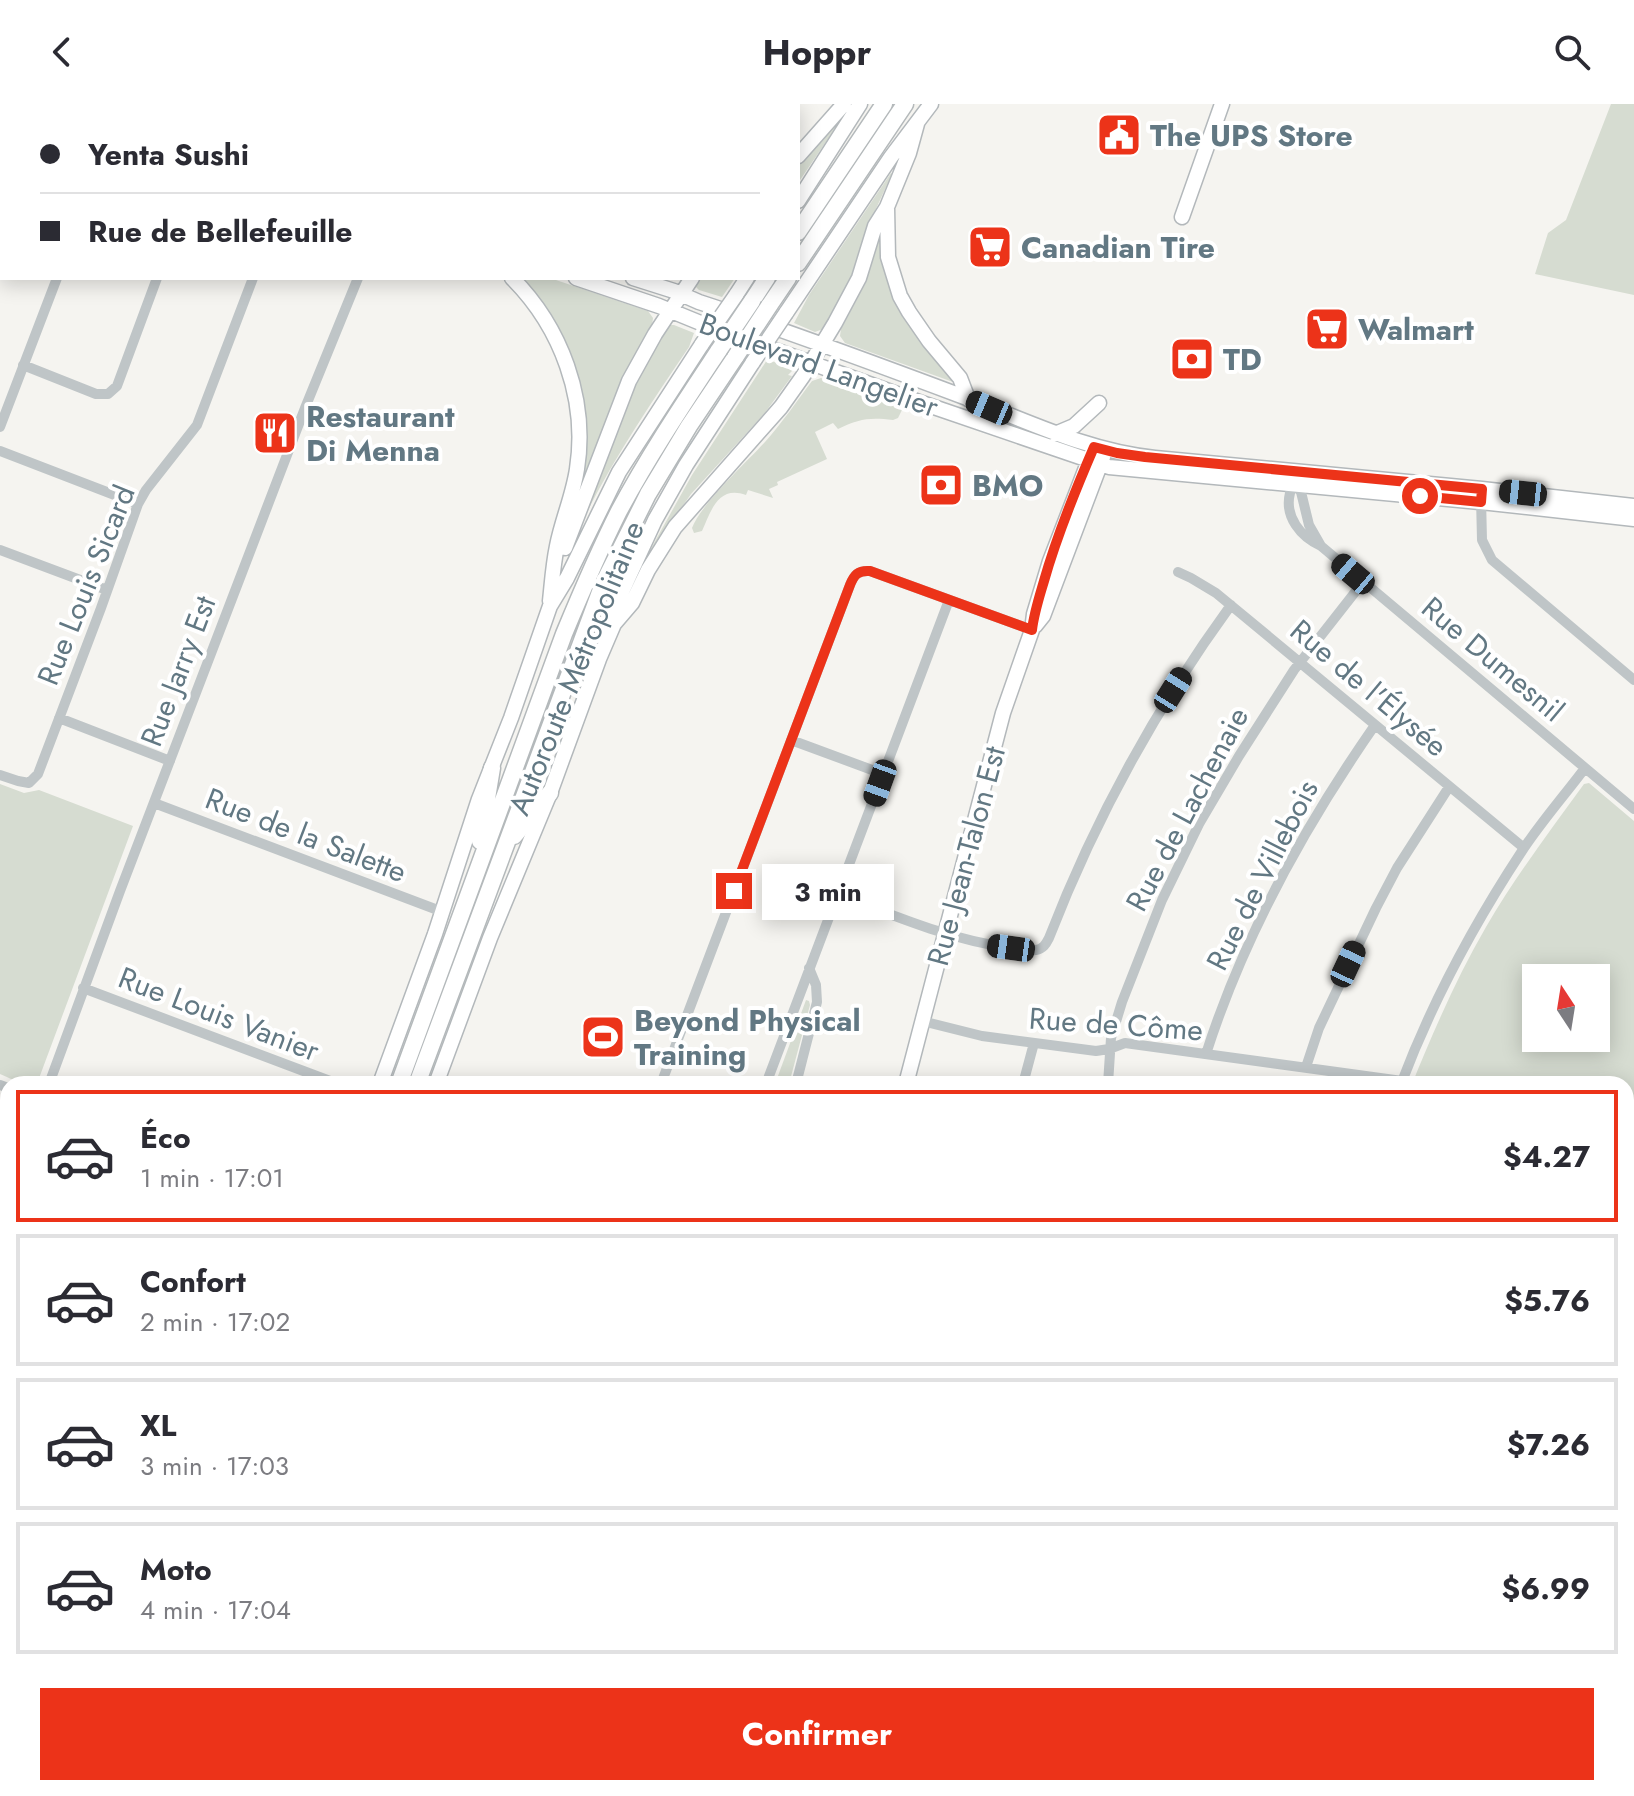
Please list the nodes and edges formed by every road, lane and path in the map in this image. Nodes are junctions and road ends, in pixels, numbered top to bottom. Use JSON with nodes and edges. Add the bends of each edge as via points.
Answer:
{"nodes":[{"id":1,"x":844,"y":104,"type":"edge"},
{"id":2,"x":860,"y":104,"type":"edge"},
{"id":3,"x":884,"y":104,"type":"edge"},
{"id":4,"x":905,"y":104,"type":"edge"},
{"id":5,"x":931,"y":104,"type":"edge"},
{"id":6,"x":1222,"y":104,"type":"edge"},
{"id":7,"x":917,"y":124,"type":"junction"},
{"id":8,"x":804,"y":144,"type":"edge"},
{"id":9,"x":800,"y":198,"type":"edge"},
{"id":10,"x":887,"y":207,"type":"junction"},
{"id":11,"x":1182,"y":217,"type":"dead end"},
{"id":12,"x":800,"y":229,"type":"edge"},
{"id":13,"x":800,"y":260,"type":"edge"},
{"id":14,"x":56,"y":280,"type":"edge"},
{"id":15,"x":156,"y":280,"type":"edge"},
{"id":16,"x":252,"y":280,"type":"edge"},
{"id":17,"x":357,"y":280,"type":"edge"},
{"id":18,"x":514,"y":280,"type":"edge"},
{"id":19,"x":582,"y":280,"type":"edge"},
{"id":20,"x":639,"y":280,"type":"edge"},
{"id":21,"x":691,"y":280,"type":"edge"},
{"id":22,"x":746,"y":280,"type":"edge"},
{"id":23,"x":766,"y":280,"type":"edge"},
{"id":24,"x":787,"y":280,"type":"edge"},
{"id":25,"x":681,"y":295,"type":"junction"},
{"id":26,"x":670,"y":311,"type":"junction"},
{"id":27,"x":821,"y":345,"type":"junction"},
{"id":28,"x":810,"y":363,"type":"junction"},
{"id":29,"x":23,"y":365,"type":"junction"},
{"id":30,"x":968,"y":399,"type":"junction"},
{"id":31,"x":1099,"y":403,"type":"dead end"},
{"id":32,"x":0,"y":427,"type":"edge"},
{"id":33,"x":1055,"y":434,"type":"junction"},
{"id":34,"x":0,"y":451,"type":"edge"},
{"id":35,"x":1097,"y":456,"type":"junction"},
{"id":36,"x":1296,"y":477,"type":"junction"},
{"id":37,"x":1482,"y":495,"type":"junction"},
{"id":38,"x":138,"y":504,"type":"junction"},
{"id":39,"x":1634,"y":506,"type":"edge"},
{"id":40,"x":1634,"y":519,"type":"edge"},
{"id":41,"x":0,"y":550,"type":"edge"},
{"id":42,"x":553,"y":572,"type":"junction"},
{"id":43,"x":1178,"y":572,"type":"dead end"},
{"id":44,"x":1363,"y":582,"type":"junction"},
{"id":45,"x":107,"y":590,"type":"junction"},
{"id":46,"x":949,"y":600,"type":"junction"},
{"id":47,"x":1231,"y":605,"type":"junction"},
{"id":48,"x":550,"y":606,"type":"junction"},
{"id":49,"x":614,"y":624,"type":"junction"},
{"id":50,"x":1032,"y":630,"type":"junction"},
{"id":51,"x":1299,"y":662,"type":"junction"},
{"id":52,"x":1634,"y":680,"type":"edge"},
{"id":53,"x":59,"y":718,"type":"junction"},
{"id":54,"x":1375,"y":725,"type":"junction"},
{"id":55,"x":791,"y":740,"type":"junction"},
{"id":56,"x":170,"y":761,"type":"junction"},
{"id":57,"x":492,"y":768,"type":"junction"},
{"id":58,"x":1585,"y":768,"type":"junction"},
{"id":59,"x":883,"y":774,"type":"junction"},
{"id":60,"x":0,"y":775,"type":"edge"},
{"id":61,"x":1449,"y":787,"type":"junction"},
{"id":62,"x":550,"y":793,"type":"junction"},
{"id":63,"x":154,"y":803,"type":"junction"},
{"id":64,"x":1634,"y":809,"type":"edge"},
{"id":65,"x":1524,"y":848,"type":"junction"},
{"id":66,"x":502,"y":854,"type":"junction"},
{"id":67,"x":476,"y":875,"type":"junction"},
{"id":68,"x":838,"y":894,"type":"junction"},
{"id":69,"x":443,"y":912,"type":"junction"},
{"id":70,"x":946,"y":933,"type":"junction"},
{"id":71,"x":809,"y":968,"type":"junction"},
{"id":72,"x":83,"y":988,"type":"junction"},
{"id":73,"x":922,"y":1021,"type":"junction"},
{"id":74,"x":1034,"y":1043,"type":"junction"},
{"id":75,"x":1109,"y":1049,"type":"junction"},
{"id":76,"x":1206,"y":1054,"type":"junction"},
{"id":77,"x":1306,"y":1067,"type":"junction"},
{"id":78,"x":52,"y":1076,"type":"edge"},
{"id":79,"x":317,"y":1076,"type":"edge"},
{"id":80,"x":383,"y":1076,"type":"edge"},
{"id":81,"x":402,"y":1076,"type":"edge"},
{"id":82,"x":420,"y":1076,"type":"edge"},
{"id":83,"x":439,"y":1076,"type":"edge"},
{"id":84,"x":664,"y":1076,"type":"edge"},
{"id":85,"x":769,"y":1076,"type":"edge"},
{"id":86,"x":798,"y":1076,"type":"edge"},
{"id":87,"x":908,"y":1076,"type":"edge"},
{"id":88,"x":1025,"y":1076,"type":"edge"},
{"id":89,"x":1108,"y":1076,"type":"edge"},
{"id":90,"x":1360,"y":1076,"type":"edge"},
{"id":91,"x":1405,"y":1076,"type":"edge"}],
"edges":[{"from":1,"to":8,"type":"main road"},
{"from":2,"to":9,"type":"main road"},
{"from":3,"to":12,"type":"highway"},
{"from":4,"to":13,"type":"highway"},
{"from":5,"to":7,"type":"main road"},
{"from":6,"to":11,"type":"main road"},
{"from":7,"to":10,"type":"main road"},
{"from":7,"to":49,"type":"main road","bridge":true,"via":[[686,465],[619,598]]},
{"from":10,"to":27,"type":"main road","via":[[853,291]]},
{"from":10,"to":30,"type":"main road","via":[[888,257],[900,296],[960,378]]},
{"from":14,"to":29,"type":"street"},
{"from":15,"to":29,"type":"street","via":[[117,386],[108,394]]},
{"from":16,"to":38,"type":"street","name":"Rue Louis Sicard","via":[[197,425]]},
{"from":17,"to":56,"type":"street","name":"Rue Jarry Est"},
{"from":18,"to":42,"type":"main road","via":[[557,340],[577,409],[577,467]]},
{"from":19,"to":26,"type":"main road","name":"Boulevard Langelier"},
{"from":20,"to":25,"type":"main road","name":"Boulevard Langelier"},
{"from":21,"to":25,"type":"main road"},
{"from":22,"to":48,"type":"main road","bridge":true,"via":[[619,472]]},
{"from":23,"to":67,"type":"highway","name":"Autoroute Métropolitaine","bridge":true,"via":[[620,510],[564,634]]},
{"from":24,"to":66,"type":"highway","name":"Autoroute Métropolitaine","bridge":true,"via":[[654,483],[603,584]]},
{"from":25,"to":26,"type":"main road"},
{"from":25,"to":27,"type":"main road","name":"Boulevard Langelier"},
{"from":26,"to":28,"type":"main road","name":"Boulevard Langelier"},
{"from":26,"to":42,"type":"main road","via":[[624,392]]},
{"from":27,"to":28,"type":"main road"},
{"from":27,"to":30,"type":"main road","name":"Boulevard Langelier"},
{"from":28,"to":35,"type":"main road","name":"Boulevard Langelier"},
{"from":28,"to":49,"type":"main road","via":[[759,434],[675,527],[632,603]]},
{"from":29,"to":32,"type":"street"},
{"from":30,"to":33,"type":"main road","name":"Boulevard Langelier"},
{"from":31,"to":33,"type":"main road","via":[[1074,426]]},
{"from":33,"to":35,"type":"main road","name":"Boulevard Langelier"},
{"from":34,"to":38,"type":"street"},
{"from":35,"to":36,"type":"main road","name":"Boulevard Langelier","via":[[1114,468]]},
{"from":35,"to":50,"type":"main road","name":"Rue Jean-Talon Est","via":[[1043,616]]},
{"from":36,"to":37,"type":"main road","name":"Boulevard Langelier"},
{"from":36,"to":44,"type":"street","name":"Rue Dumesnil","via":[[1291,513],[1300,533]]},
{"from":37,"to":39,"type":"main road","name":"Boulevard Langelier"},
{"from":37,"to":40,"type":"main road","name":"Boulevard Langelier"},
{"from":37,"to":52,"type":"street","via":[[1482,540],[1492,560]]},
{"from":38,"to":45,"type":"street","name":"Rue Louis Sicard"},
{"from":41,"to":45,"type":"street"},
{"from":42,"to":48,"type":"main road"},
{"from":43,"to":47,"type":"street","name":"Rue de l'Élysée"},
{"from":44,"to":51,"type":"street","name":"Rue de Lachenaie"},
{"from":44,"to":58,"type":"street","name":"Rue Dumesnil"},
{"from":45,"to":53,"type":"street","name":"Rue Louis Sicard"},
{"from":46,"to":50,"type":"street"},
{"from":46,"to":55,"type":"street","via":[[870,571],[856,573]]},
{"from":46,"to":59,"type":"street"},
{"from":47,"to":51,"type":"street","name":"Rue de l'Élysée"},
{"from":47,"to":70,"type":"street","via":[[1182,674],[1120,779],[1046,944],[1030,951]]},
{"from":48,"to":57,"type":"main road"},
{"from":49,"to":62,"type":"main road"},
{"from":50,"to":70,"type":"main road","name":"Rue Jean-Talon Est","via":[[1003,713]]},
{"from":51,"to":54,"type":"street","name":"Rue de l'Élysée"},
{"from":51,"to":75,"type":"street","name":"Rue de Lachenaie","via":[[1182,859],[1141,950]]},
{"from":53,"to":56,"type":"street"},
{"from":53,"to":60,"type":"street","name":"Rue Louis Sicard","via":[[38,774],[29,783]]},
{"from":54,"to":61,"type":"street","name":"Rue de l'Élysée"},
{"from":54,"to":76,"type":"street","name":"Rue de Villebois","via":[[1311,822],[1272,894]]},
{"from":55,"to":59,"type":"street"},
{"from":55,"to":84,"type":"street"},
{"from":56,"to":63,"type":"street","name":"Rue Jarry Est"},
{"from":57,"to":67,"type":"highway"},
{"from":57,"to":69,"type":"main road"},
{"from":58,"to":64,"type":"street","name":"Rue Dumesnil"},
{"from":58,"to":65,"type":"street"},
{"from":59,"to":68,"type":"street"},
{"from":61,"to":65,"type":"street","name":"Rue de l'Élysée"},
{"from":61,"to":77,"type":"street","via":[[1376,908]]},
{"from":62,"to":66,"type":"highway"},
{"from":62,"to":83,"type":"main road"},
{"from":63,"to":69,"type":"street","name":"Rue de la Salette"},
{"from":63,"to":72,"type":"street","name":"Rue Jarry Est"},
{"from":65,"to":91,"type":"street","via":[[1452,970]]},
{"from":66,"to":82,"type":"highway","name":"Autoroute Métropolitaine"},
{"from":67,"to":81,"type":"highway","name":"Autoroute Métropolitaine"},
{"from":68,"to":70,"type":"street"},
{"from":68,"to":71,"type":"street"},
{"from":69,"to":80,"type":"main road"},
{"from":70,"to":73,"type":"main road","name":"Rue Jean-Talon Est"},
{"from":71,"to":85,"type":"street"},
{"from":71,"to":86,"type":"street","via":[[817,1002]]},
{"from":72,"to":78,"type":"street","name":"Rue Jarry Est"},
{"from":72,"to":79,"type":"street","name":"Rue Louis Vanier"},
{"from":73,"to":74,"type":"street","name":"Rue de Côme"},
{"from":73,"to":87,"type":"main road","name":"Rue Jean-Talon Est"},
{"from":74,"to":75,"type":"street","name":"Rue de Côme"},
{"from":74,"to":88,"type":"street"},
{"from":75,"to":76,"type":"street","name":"Rue de Côme","via":[[1125,1043]]},
{"from":75,"to":89,"type":"street","name":"Rue de Lachenaie"},
{"from":76,"to":77,"type":"street","name":"Rue de Côme"},
{"from":77,"to":90,"type":"street","name":"Rue de Côme"}]}
